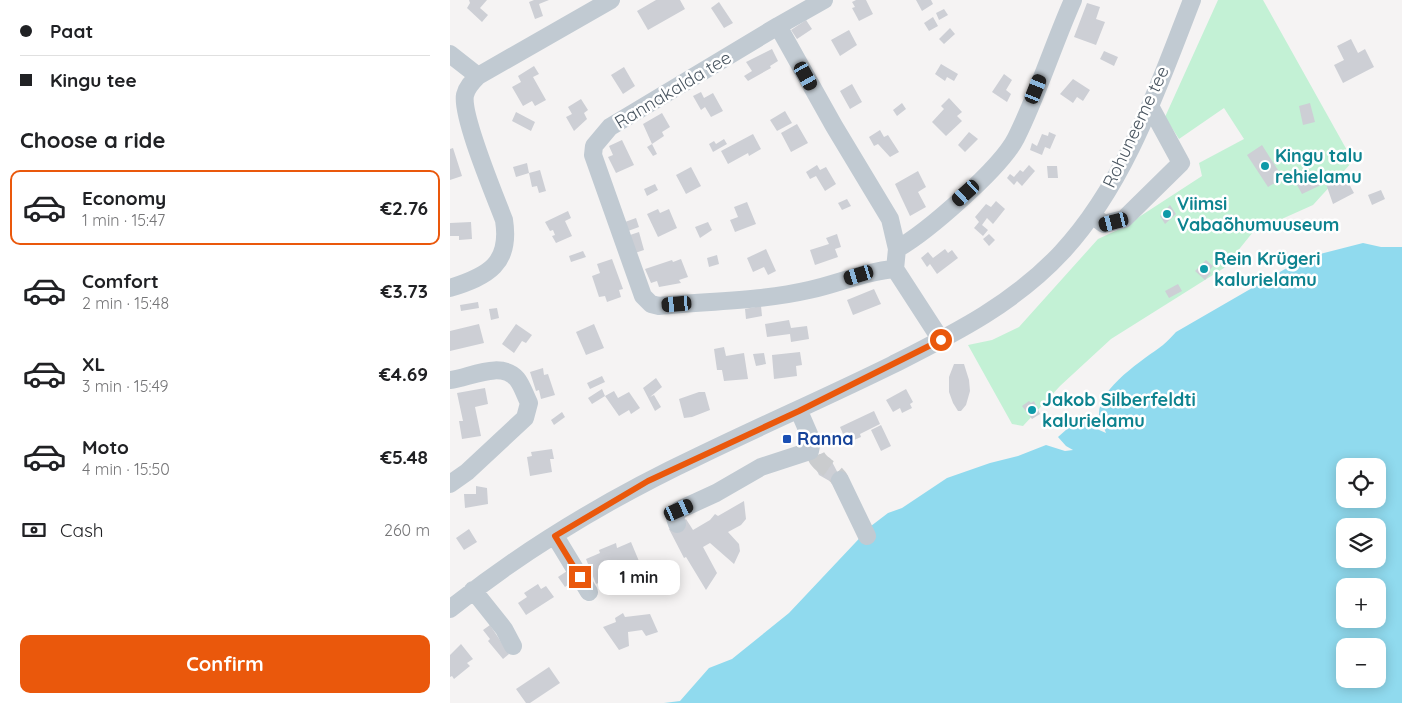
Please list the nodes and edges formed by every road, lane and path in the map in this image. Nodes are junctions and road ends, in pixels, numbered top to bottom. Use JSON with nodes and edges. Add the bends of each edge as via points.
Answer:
{"nodes":[{"id":1,"x":611,"y":0,"type":"edge"},
{"id":2,"x":824,"y":0,"type":"edge"},
{"id":3,"x":1073,"y":0,"type":"edge"},
{"id":4,"x":1192,"y":0,"type":"edge"},
{"id":5,"x":778,"y":26,"type":"junction"},
{"id":6,"x":450,"y":54,"type":"edge"},
{"id":7,"x":478,"y":76,"type":"junction"},
{"id":8,"x":1150,"y":106,"type":"junction"},
{"id":9,"x":1092,"y":215,"type":"junction"},
{"id":10,"x":897,"y":249,"type":"junction"},
{"id":11,"x":895,"y":268,"type":"junction"},
{"id":12,"x":450,"y":288,"type":"edge"},
{"id":13,"x":941,"y":340,"type":"junction"},
{"id":14,"x":450,"y":380,"type":"edge"},
{"id":15,"x":799,"y":411,"type":"junction"},
{"id":16,"x":840,"y":480,"type":"tunnel mouth"},
{"id":17,"x":450,"y":484,"type":"edge"},
{"id":18,"x":677,"y":524,"type":"dead end"},
{"id":19,"x":555,"y":536,"type":"junction"},
{"id":20,"x":866,"y":536,"type":"dead end"},
{"id":21,"x":473,"y":590,"type":"junction"},
{"id":22,"x":590,"y":592,"type":"dead end"},
{"id":23,"x":450,"y":609,"type":"edge"},
{"id":24,"x":513,"y":646,"type":"dead end"}],
"edges":[{"from":1,"to":7,"type":"street"},
{"from":2,"to":5,"type":"street"},
{"from":3,"to":10,"type":"street","via":[[1016,139],[991,170],[916,238]]},
{"from":4,"to":8,"type":"street","name":"Rohuneeme tee"},
{"from":5,"to":10,"type":"street","via":[[890,219]]},
{"from":5,"to":11,"type":"street","name":"Rannakalda tee","via":[[610,126],[594,146],[593,155],[643,296],[651,304],[659,306],[784,294]]},
{"from":6,"to":7,"type":"street"},
{"from":7,"to":12,"type":"street","via":[[465,95],[466,115],[504,220],[507,238],[504,253],[496,266],[473,281]]},
{"from":8,"to":9,"type":"street","name":"Rohuneeme tee"},
{"from":8,"to":9,"type":"street","via":[[1181,163],[1124,219],[1104,224]]},
{"from":9,"to":13,"type":"street","name":"Rohuneeme tee","via":[[1062,252],[1013,296],[986,316]]},
{"from":10,"to":11,"type":"street"},
{"from":11,"to":13,"type":"street"},
{"from":13,"to":15,"type":"street","name":"Rohuneeme tee"},
{"from":14,"to":17,"type":"street","via":[[487,371],[509,372],[517,378],[529,403],[525,418]]},
{"from":15,"to":18,"type":"street","via":[[814,451],[761,466],[716,493],[679,510],[675,518]]},
{"from":15,"to":19,"type":"street","name":"Rohuneeme tee","via":[[648,481]]},
{"from":16,"to":20,"type":"street"},
{"from":19,"to":21,"type":"street","name":"Rohuneeme tee"},
{"from":19,"to":22,"type":"street"},
{"from":21,"to":23,"type":"street","name":"Rohuneeme tee"},
{"from":21,"to":24,"type":"street","via":[[504,629]]}]}
